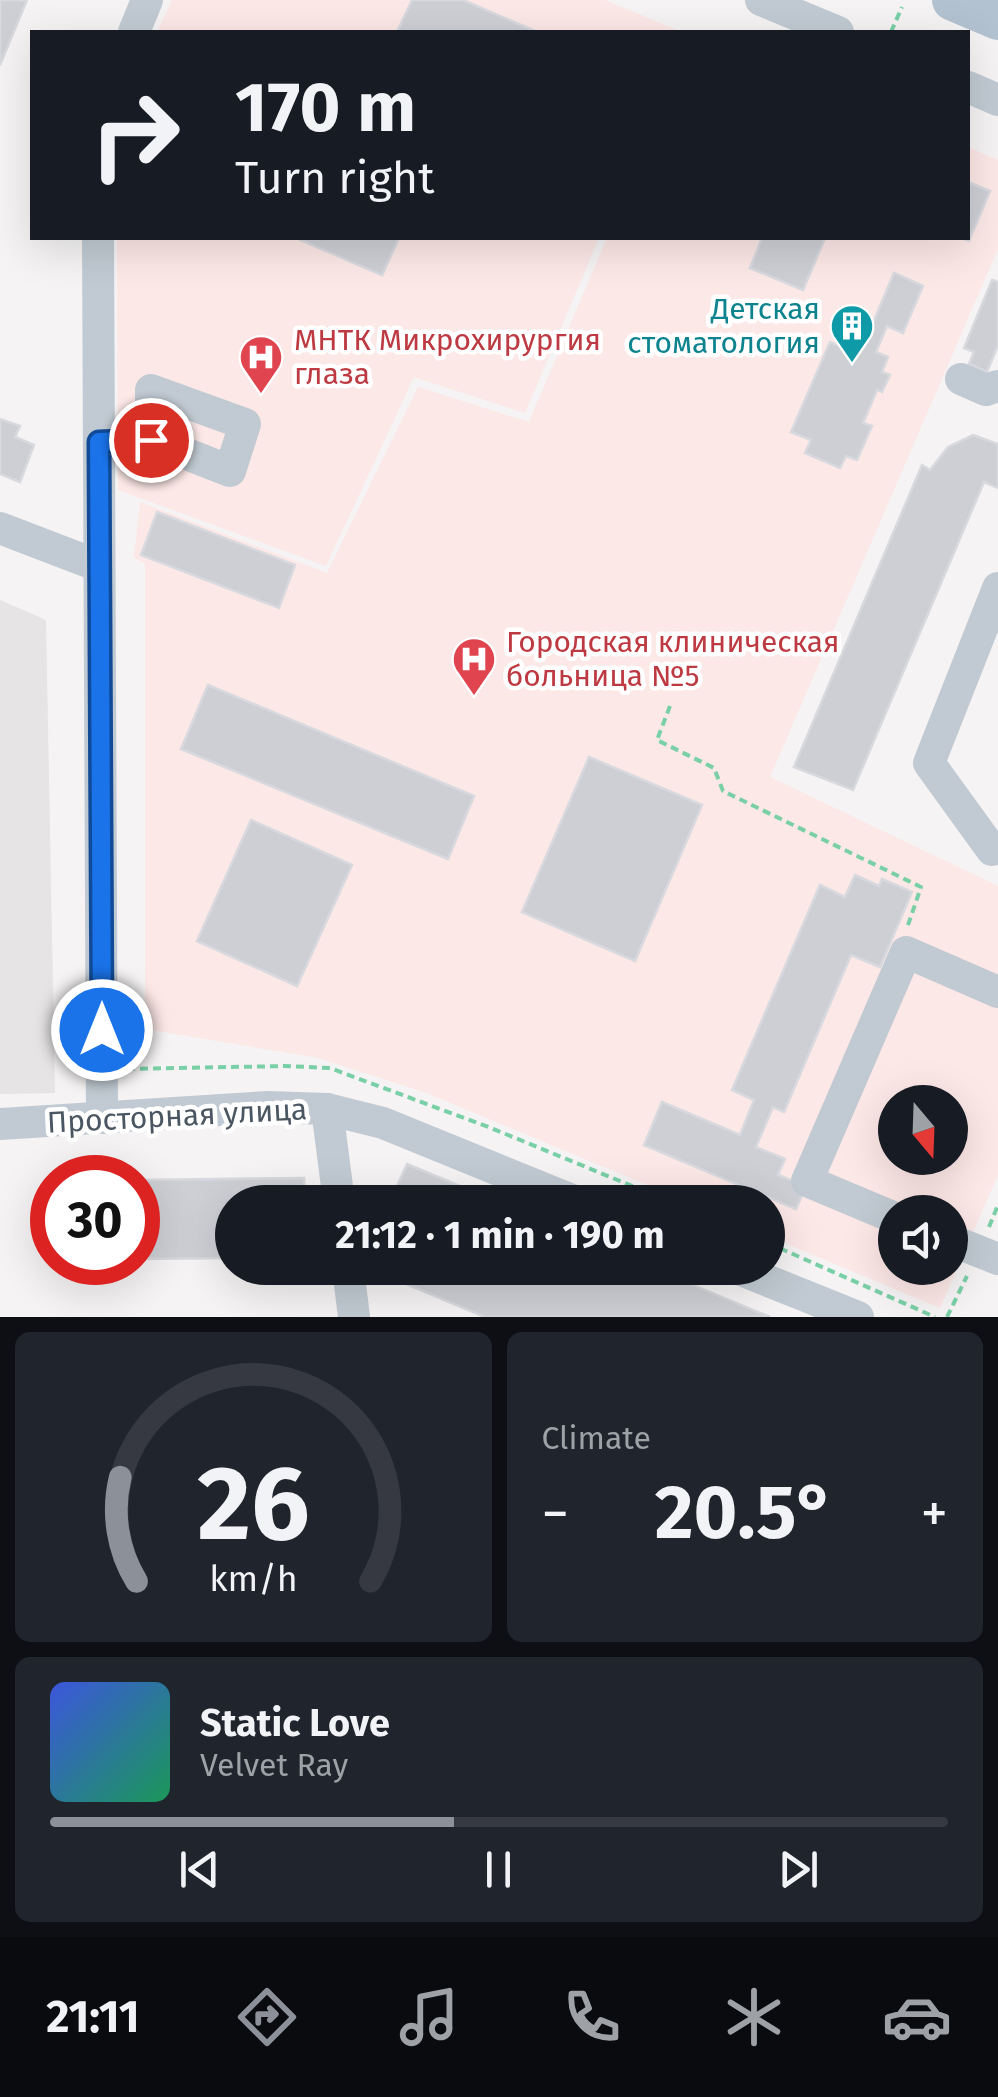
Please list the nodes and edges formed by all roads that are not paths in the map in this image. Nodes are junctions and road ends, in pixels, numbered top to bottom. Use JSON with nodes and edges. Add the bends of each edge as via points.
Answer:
{"nodes":[{"id":1,"x":147,"y":0,"type":"edge"},
{"id":2,"x":761,"y":0,"type":"edge"},
{"id":3,"x":953,"y":0,"type":"edge"},
{"id":4,"x":998,"y":19,"type":"edge"},
{"id":5,"x":135,"y":30,"type":"edge"},
{"id":6,"x":833,"y":30,"type":"edge"},
{"id":7,"x":970,"y":88,"type":"edge"},
{"id":8,"x":998,"y":100,"type":"edge"},
{"id":9,"x":98,"y":240,"type":"edge"},
{"id":10,"x":961,"y":379,"type":"dead end"},
{"id":11,"x":998,"y":386,"type":"edge"},
{"id":12,"x":151,"y":440,"type":"dead end"},
{"id":13,"x":99,"y":442,"type":"junction"},
{"id":14,"x":0,"y":528,"type":"edge"},
{"id":15,"x":99,"y":566,"type":"junction"},
{"id":16,"x":998,"y":588,"type":"edge"},
{"id":17,"x":996,"y":849,"type":"edge"},
{"id":18,"x":998,"y":992,"type":"edge"},
{"id":19,"x":327,"y":1109,"type":"junction"},
{"id":20,"x":102,"y":1118,"type":"junction"},
{"id":21,"x":3,"y":1127,"type":"edge"},
{"id":22,"x":337,"y":1185,"type":"edge"},
{"id":23,"x":535,"y":1185,"type":"edge"},
{"id":24,"x":878,"y":1211,"type":"edge"},
{"id":25,"x":968,"y":1247,"type":"edge"},
{"id":26,"x":998,"y":1259,"type":"edge"},
{"id":27,"x":350,"y":1285,"type":"edge"},
{"id":28,"x":778,"y":1285,"type":"edge"},
{"id":29,"x":354,"y":1317,"type":"edge"},
{"id":30,"x":858,"y":1317,"type":"edge"}],
"edges":[{"from":1,"to":5,"type":"street"},
{"from":2,"to":6,"type":"street"},
{"from":3,"to":4,"type":"main road"},
{"from":7,"to":8,"type":"street"},
{"from":9,"to":13,"type":"street"},
{"from":10,"to":11,"type":"street","via":[[986,390]]},
{"from":12,"to":13,"type":"street"},
{"from":13,"to":15,"type":"street"},
{"from":14,"to":15,"type":"street"},
{"from":15,"to":20,"type":"street"},
{"from":16,"to":17,"type":"street","via":[[929,763]]},
{"from":18,"to":24,"type":"street","via":[[906,952],[807,1181]]},
{"from":19,"to":20,"type":"street","name":"Просторная улица"},
{"from":19,"to":22,"type":"street"},
{"from":19,"to":23,"type":"street","name":"Просторная улица","via":[[383,1123]]},
{"from":20,"to":21,"type":"street","name":"Просторная улица"},
{"from":25,"to":26,"type":"street"},
{"from":27,"to":29,"type":"street"},
{"from":28,"to":30,"type":"street"}]}
